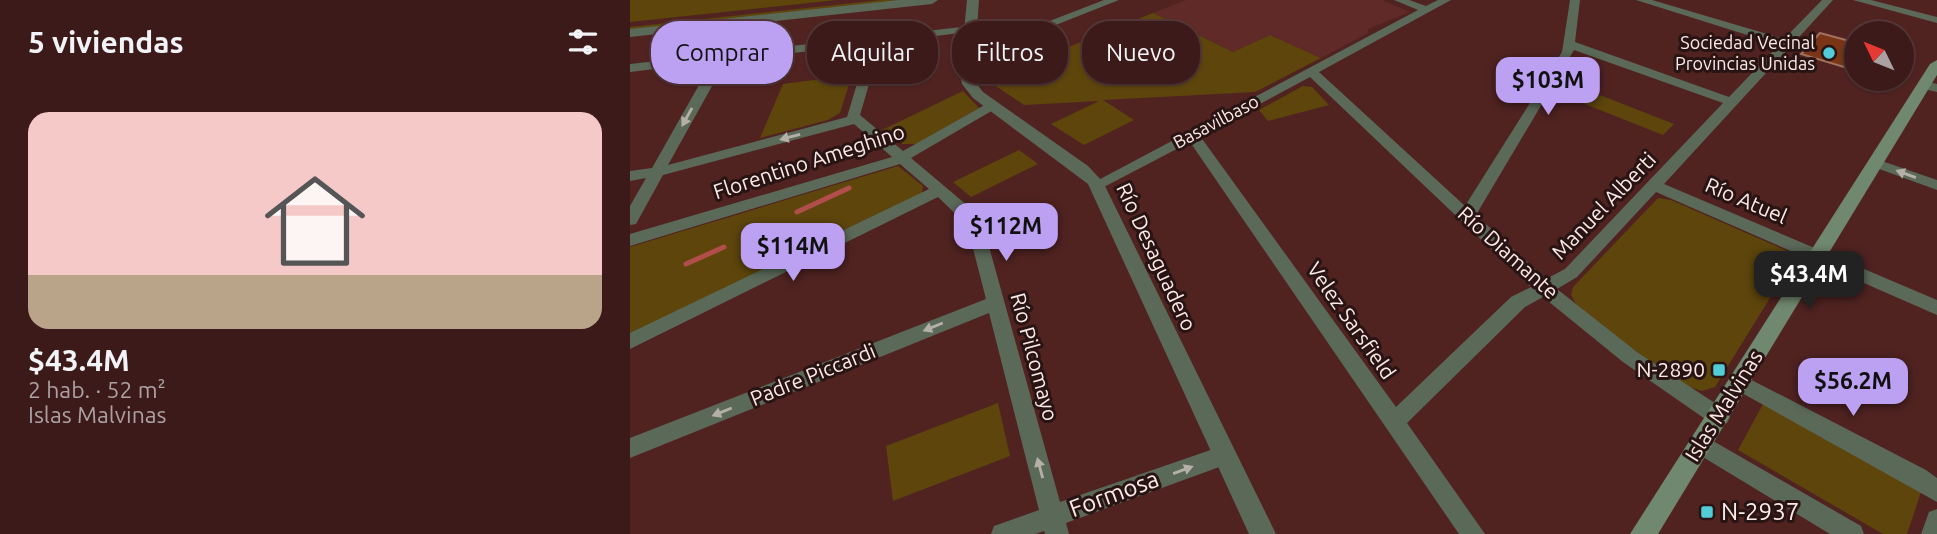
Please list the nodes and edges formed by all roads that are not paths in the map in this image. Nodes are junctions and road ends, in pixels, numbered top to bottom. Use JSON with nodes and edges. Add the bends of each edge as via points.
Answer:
{"nodes":[{"id":1,"x":858,"y":0,"type":"edge"},
{"id":2,"x":932,"y":0,"type":"edge"},
{"id":3,"x":973,"y":0,"type":"edge"},
{"id":4,"x":1114,"y":0,"type":"edge"},
{"id":5,"x":1399,"y":0,"type":"edge"},
{"id":6,"x":1446,"y":0,"type":"edge"},
{"id":7,"x":1575,"y":0,"type":"edge"},
{"id":8,"x":1641,"y":0,"type":"edge"},
{"id":9,"x":1858,"y":0,"type":"edge"},
{"id":10,"x":1825,"y":1,"type":"edge"},
{"id":11,"x":1427,"y":10,"type":"junction"},
{"id":12,"x":1937,"y":20,"type":"edge"},
{"id":13,"x":972,"y":21,"type":"edge"},
{"id":14,"x":1058,"y":21,"type":"edge"},
{"id":15,"x":630,"y":24,"type":"edge"},
{"id":16,"x":630,"y":33,"type":"edge"},
{"id":17,"x":1787,"y":44,"type":"junction"},
{"id":18,"x":1571,"y":45,"type":"junction"},
{"id":19,"x":651,"y":66,"type":"edge"},
{"id":20,"x":630,"y":68,"type":"edge"},
{"id":21,"x":1311,"y":71,"type":"junction"},
{"id":22,"x":1933,"y":77,"type":"edge"},
{"id":23,"x":706,"y":84,"type":"edge"},
{"id":24,"x":861,"y":84,"type":"edge"},
{"id":25,"x":969,"y":84,"type":"edge"},
{"id":26,"x":1732,"y":102,"type":"junction"},
{"id":27,"x":993,"y":106,"type":"junction"},
{"id":28,"x":856,"y":119,"type":"junction"},
{"id":29,"x":1192,"y":135,"type":"junction"},
{"id":30,"x":904,"y":157,"type":"junction"},
{"id":31,"x":1876,"y":163,"type":"junction"},
{"id":32,"x":656,"y":173,"type":"junction"},
{"id":33,"x":630,"y":176,"type":"edge"},
{"id":34,"x":1097,"y":185,"type":"junction"},
{"id":35,"x":1937,"y":185,"type":"edge"},
{"id":36,"x":1653,"y":186,"type":"junction"},
{"id":37,"x":940,"y":190,"type":"junction"},
{"id":38,"x":1466,"y":216,"type":"junction"},
{"id":39,"x":630,"y":220,"type":"edge"},
{"id":40,"x":630,"y":240,"type":"edge"},
{"id":41,"x":1818,"y":257,"type":"junction"},
{"id":42,"x":1543,"y":287,"type":"junction"},
{"id":43,"x":996,"y":302,"type":"junction"},
{"id":44,"x":1937,"y":308,"type":"edge"},
{"id":45,"x":630,"y":342,"type":"edge"},
{"id":46,"x":1740,"y":382,"type":"junction"},
{"id":47,"x":1719,"y":417,"type":"junction"},
{"id":48,"x":1394,"y":422,"type":"junction"},
{"id":49,"x":1701,"y":444,"type":"junction"},
{"id":50,"x":630,"y":448,"type":"edge"},
{"id":51,"x":1225,"y":455,"type":"junction"},
{"id":52,"x":1937,"y":491,"type":"edge"},
{"id":53,"x":1937,"y":520,"type":"edge"},
{"id":54,"x":1055,"y":525,"type":"edge"},
{"id":55,"x":1003,"y":534,"type":"edge"},
{"id":56,"x":1263,"y":534,"type":"edge"},
{"id":57,"x":1473,"y":534,"type":"edge"},
{"id":58,"x":1643,"y":534,"type":"edge"},
{"id":59,"x":1852,"y":534,"type":"edge"},
{"id":60,"x":1933,"y":534,"type":"edge"}],
"edges":[{"from":1,"to":15,"type":"street"},
{"from":2,"to":16,"type":"street"},
{"from":3,"to":13,"type":"street","name":"Río Desaguadero"},
{"from":4,"to":14,"type":"street"},
{"from":5,"to":11,"type":"street"},
{"from":6,"to":11,"type":"street","name":"Basavilbaso"},
{"from":7,"to":18,"type":"street"},
{"from":8,"to":17,"type":"street"},
{"from":9,"to":12,"type":"street"},
{"from":10,"to":17,"type":"street","name":"Manuel Alberti"},
{"from":11,"to":21,"type":"street","name":"Basavilbaso"},
{"from":17,"to":26,"type":"street","name":"Manuel Alberti"},
{"from":18,"to":26,"type":"street"},
{"from":18,"to":38,"type":"street"},
{"from":19,"to":20,"type":"street"},
{"from":21,"to":29,"type":"street","name":"Basavilbaso"},
{"from":21,"to":38,"type":"street","name":"Río Diamante"},
{"from":22,"to":31,"type":"main road","name":"Islas Malvinas"},
{"from":23,"to":32,"type":"street","one_way":true},
{"from":24,"to":28,"type":"street","via":[[852,111]]},
{"from":25,"to":27,"type":"street","name":"Río Desaguadero"},
{"from":26,"to":36,"type":"street","name":"Manuel Alberti"},
{"from":27,"to":30,"type":"street","name":"Florentino Ameghino"},
{"from":27,"to":34,"type":"street","name":"Río Desaguadero"},
{"from":28,"to":30,"type":"street","name":"Río Pilcomayo"},
{"from":28,"to":32,"type":"street","one_way":true},
{"from":29,"to":34,"type":"street","name":"Basavilbaso"},
{"from":29,"to":48,"type":"street","name":"Velez Sarsfield"},
{"from":30,"to":37,"type":"street","name":"Río Pilcomayo"},
{"from":30,"to":40,"type":"street","name":"Florentino Ameghino"},
{"from":35,"to":31,"type":"street","one_way":true},
{"from":31,"to":41,"type":"main road","name":"Islas Malvinas"},
{"from":32,"to":33,"type":"street"},
{"from":32,"to":39,"type":"street"},
{"from":34,"to":51,"type":"street","name":"Río Desaguadero"},
{"from":36,"to":41,"type":"street","name":"Río Atuel"},
{"from":36,"to":42,"type":"street","name":"Manuel Alberti","via":[[1571,273]]},
{"from":37,"to":43,"type":"street","name":"Río Pilcomayo","via":[[975,225]]},
{"from":37,"to":45,"type":"street"},
{"from":38,"to":42,"type":"street","name":"Río Diamante"},
{"from":41,"to":44,"type":"street","name":"Río Atuel"},
{"from":41,"to":46,"type":"main road","name":"Islas Malvinas"},
{"from":42,"to":47,"type":"street","name":"Río Diamante","via":[[1630,358]]},
{"from":42,"to":48,"type":"street","name":"Manuel Alberti","via":[[1518,302]]},
{"from":43,"to":50,"type":"street","name":"Padre Piccardi","one_way":true},
{"from":54,"to":43,"type":"street","name":"Río Pilcomayo","one_way":true},
{"from":46,"to":47,"type":"main road","name":"Islas Malvinas"},
{"from":46,"to":52,"type":"street"},
{"from":47,"to":49,"type":"main road","name":"Islas Malvinas"},
{"from":48,"to":57,"type":"street","name":"Velez Sarsfield"},
{"from":49,"to":58,"type":"main road","name":"Islas Malvinas"},
{"from":49,"to":59,"type":"street"},
{"from":54,"to":51,"type":"street","name":"Formosa","one_way":true},
{"from":51,"to":56,"type":"street","name":"Río Desaguadero"},
{"from":53,"to":60,"type":"street"},
{"from":54,"to":55,"type":"street","name":"Formosa"}]}
